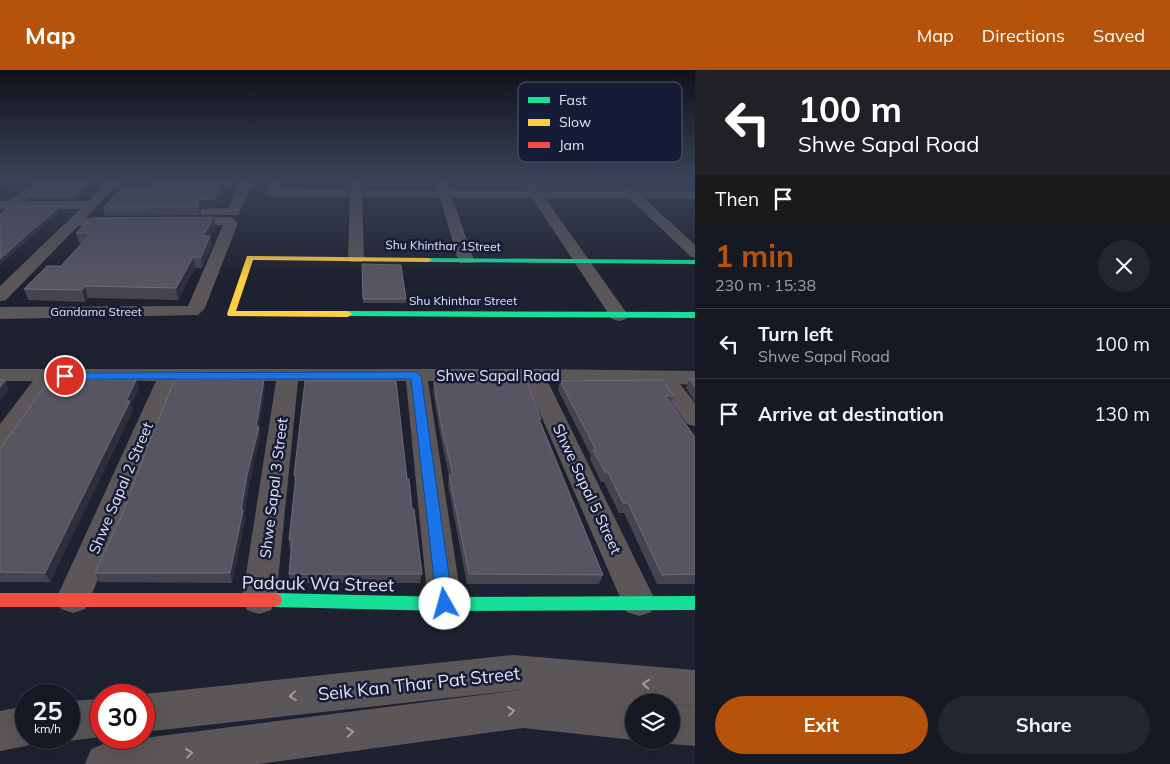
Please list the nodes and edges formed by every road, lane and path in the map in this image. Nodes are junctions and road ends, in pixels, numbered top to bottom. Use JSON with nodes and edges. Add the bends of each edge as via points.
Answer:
{"nodes":[{"id":1,"x":82,"y":214,"type":"edge"},
{"id":2,"x":99,"y":214,"type":"edge"},
{"id":3,"x":204,"y":214,"type":"edge"},
{"id":4,"x":355,"y":214,"type":"edge"},
{"id":5,"x":451,"y":214,"type":"edge"},
{"id":6,"x":550,"y":214,"type":"edge"},
{"id":7,"x":653,"y":214,"type":"edge"},
{"id":8,"x":128,"y":217,"type":"edge"},
{"id":9,"x":669,"y":229,"type":"junction"},
{"id":10,"x":686,"y":229,"type":"dead end"},
{"id":11,"x":695,"y":253,"type":"edge"},
{"id":12,"x":356,"y":259,"type":"junction"},
{"id":13,"x":466,"y":260,"type":"junction"},
{"id":14,"x":582,"y":261,"type":"junction"},
{"id":15,"x":695,"y":262,"type":"edge"},
{"id":16,"x":0,"y":296,"type":"edge"},
{"id":17,"x":0,"y":313,"type":"edge"},
{"id":18,"x":231,"y":314,"type":"joint"},
{"id":19,"x":619,"y":315,"type":"junction"},
{"id":20,"x":695,"y":315,"type":"edge"},
{"id":21,"x":0,"y":375,"type":"edge"},
{"id":22,"x":49,"y":376,"type":"junction"},
{"id":23,"x":169,"y":376,"type":"junction"},
{"id":24,"x":288,"y":376,"type":"junction"},
{"id":25,"x":416,"y":376,"type":"junction"},
{"id":26,"x":534,"y":376,"type":"junction"},
{"id":27,"x":664,"y":378,"type":"junction"},
{"id":28,"x":695,"y":378,"type":"edge"},
{"id":29,"x":695,"y":419,"type":"edge"},
{"id":30,"x":0,"y":441,"type":"edge"},
{"id":31,"x":73,"y":599,"type":"junction"},
{"id":32,"x":0,"y":600,"type":"edge"},
{"id":33,"x":259,"y":600,"type":"junction"},
{"id":34,"x":639,"y":602,"type":"junction"},
{"id":35,"x":695,"y":603,"type":"edge"},
{"id":36,"x":445,"y":604,"type":"junction"},
{"id":37,"x":695,"y":688,"type":"edge"},
{"id":38,"x":155,"y":712,"type":"edge"},
{"id":39,"x":625,"y":719,"type":"edge"},
{"id":40,"x":680,"y":725,"type":"edge"},
{"id":41,"x":695,"y":726,"type":"edge"},
{"id":42,"x":15,"y":728,"type":"edge"},
{"id":43,"x":0,"y":731,"type":"edge"},
{"id":44,"x":106,"y":764,"type":"edge"}],
"edges":[{"from":1,"to":16,"type":"street"},
{"from":2,"to":8,"type":"street"},
{"from":3,"to":17,"type":"street","name":"Gandama Street","via":[[172,217],[231,223],[192,311]]},
{"from":4,"to":12,"type":"street"},
{"from":5,"to":13,"type":"street"},
{"from":6,"to":14,"type":"street"},
{"from":7,"to":9,"type":"street"},
{"from":9,"to":10,"type":"street"},
{"from":9,"to":11,"type":"street"},
{"from":12,"to":13,"type":"street","name":"Shu Khinthar 1Street"},
{"from":12,"to":18,"type":"street","name":"Shu Khinthar 1Street","via":[[250,258]]},
{"from":13,"to":14,"type":"street","name":"Shu Khinthar 1Street"},
{"from":14,"to":15,"type":"street","name":"Shu Khinthar 1Street"},
{"from":14,"to":19,"type":"street"},
{"from":18,"to":19,"type":"street","name":"Shu Khinthar Street"},
{"from":19,"to":20,"type":"street","name":"Shu Khinthar Street"},
{"from":21,"to":22,"type":"street","name":"Shwe Sapal Road"},
{"from":22,"to":23,"type":"street","name":"Shwe Sapal Road"},
{"from":22,"to":30,"type":"street"},
{"from":23,"to":24,"type":"street","name":"Shwe Sapal Road"},
{"from":23,"to":31,"type":"street","name":"Shwe Sapal 2 Street"},
{"from":24,"to":25,"type":"street","name":"Shwe Sapal Road"},
{"from":24,"to":33,"type":"street","name":"Shwe Sapal 3 Street"},
{"from":25,"to":26,"type":"street","name":"Shwe Sapal Road"},
{"from":25,"to":36,"type":"street"},
{"from":26,"to":27,"type":"street","name":"Shwe Sapal Road"},
{"from":26,"to":34,"type":"street","name":"Shwe Sapal 5 Street"},
{"from":27,"to":28,"type":"street","name":"Shwe Sapal Road"},
{"from":27,"to":29,"type":"street"},
{"from":31,"to":32,"type":"street","name":"Padauk Wa Street"},
{"from":31,"to":33,"type":"street","name":"Padauk Wa Street"},
{"from":33,"to":36,"type":"street","name":"Padauk Wa Street"},
{"from":34,"to":35,"type":"street","name":"Padauk Wa Street"},
{"from":34,"to":36,"type":"street","name":"Padauk Wa Street"},
{"from":37,"to":38,"type":"street","name":"Seik Kan Thar Pat Street","one_way":true,"via":[[513,672]]},
{"from":44,"to":39,"type":"street","one_way":true,"via":[[523,709]]},
{"from":40,"to":41,"type":"street"},
{"from":42,"to":43,"type":"street"}]}
